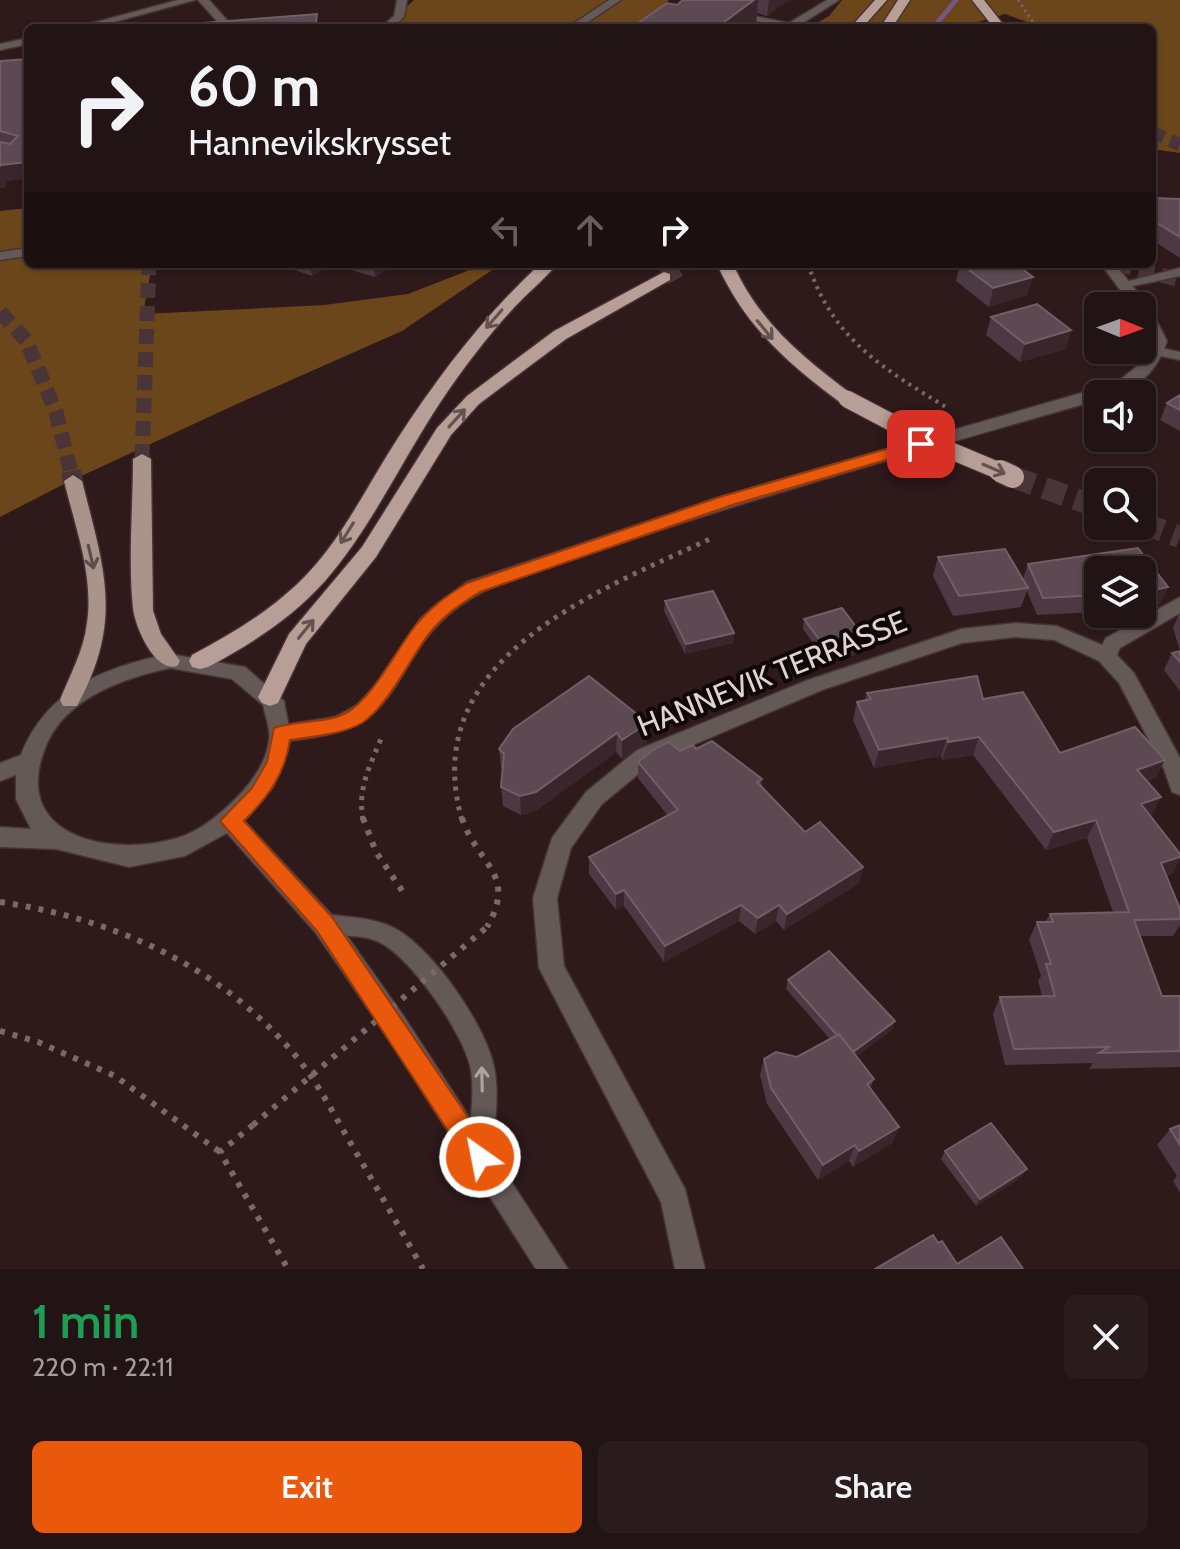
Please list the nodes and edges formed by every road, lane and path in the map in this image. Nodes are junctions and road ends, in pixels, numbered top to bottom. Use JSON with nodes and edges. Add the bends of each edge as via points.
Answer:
{"nodes":[{"id":1,"x":190,"y":0,"type":"edge"},
{"id":2,"x":203,"y":0,"type":"edge"},
{"id":3,"x":402,"y":0,"type":"edge"},
{"id":4,"x":616,"y":0,"type":"edge"},
{"id":5,"x":834,"y":0,"type":"edge"},
{"id":6,"x":881,"y":0,"type":"edge"},
{"id":7,"x":904,"y":0,"type":"edge"},
{"id":8,"x":978,"y":0,"type":"edge"},
{"id":9,"x":1018,"y":0,"type":"edge"},
{"id":10,"x":690,"y":4,"type":"edge"},
{"id":11,"x":95,"y":24,"type":"edge"},
{"id":12,"x":225,"y":24,"type":"edge"},
{"id":13,"x":390,"y":24,"type":"edge"},
{"id":14,"x":578,"y":24,"type":"edge"},
{"id":15,"x":777,"y":24,"type":"edge"},
{"id":16,"x":796,"y":24,"type":"edge"},
{"id":17,"x":860,"y":24,"type":"edge"},
{"id":18,"x":889,"y":24,"type":"edge"},
{"id":19,"x":997,"y":24,"type":"edge"},
{"id":20,"x":1034,"y":24,"type":"edge"},
{"id":21,"x":24,"y":42,"type":"edge"},
{"id":22,"x":0,"y":47,"type":"edge"},
{"id":23,"x":24,"y":253,"type":"edge"},
{"id":24,"x":0,"y":256,"type":"edge"},
{"id":25,"x":544,"y":268,"type":"edge"},
{"id":26,"x":727,"y":268,"type":"edge"},
{"id":27,"x":809,"y":268,"type":"edge"},
{"id":28,"x":1111,"y":268,"type":"edge"},
{"id":29,"x":1180,"y":272,"type":"edge"},
{"id":30,"x":664,"y":277,"type":"tunnel mouth"},
{"id":31,"x":1124,"y":284,"type":"junction"},
{"id":32,"x":1130,"y":292,"type":"edge"},
{"id":33,"x":1156,"y":335,"type":"edge"},
{"id":34,"x":1156,"y":351,"type":"joint"},
{"id":35,"x":1180,"y":356,"type":"edge"},
{"id":36,"x":1149,"y":364,"type":"edge"},
{"id":37,"x":1130,"y":380,"type":"edge"},
{"id":38,"x":1084,"y":399,"type":"edge"},
{"id":39,"x":978,"y":428,"type":"junction"},
{"id":40,"x":142,"y":459,"type":"tunnel mouth"},
{"id":41,"x":1013,"y":477,"type":"tunnel mouth"},
{"id":42,"x":73,"y":481,"type":"tunnel mouth"},
{"id":43,"x":715,"y":537,"type":"dead end"},
{"id":44,"x":1180,"y":604,"type":"edge"},
{"id":45,"x":1106,"y":656,"type":"junction"},
{"id":46,"x":170,"y":661,"type":"junction"},
{"id":47,"x":200,"y":661,"type":"junction"},
{"id":48,"x":390,"y":678,"type":"junction"},
{"id":49,"x":270,"y":697,"type":"junction"},
{"id":50,"x":70,"y":700,"type":"junction"},
{"id":51,"x":281,"y":733,"type":"junction"},
{"id":52,"x":28,"y":761,"type":"junction"},
{"id":53,"x":0,"y":772,"type":"edge"},
{"id":54,"x":1180,"y":786,"type":"edge"},
{"id":55,"x":230,"y":821,"type":"junction"},
{"id":56,"x":0,"y":837,"type":"edge"},
{"id":57,"x":56,"y":839,"type":"junction"},
{"id":58,"x":403,"y":892,"type":"dead end"},
{"id":59,"x":0,"y":902,"type":"edge"},
{"id":60,"x":324,"y":924,"type":"junction"},
{"id":61,"x":0,"y":1031,"type":"edge"},
{"id":62,"x":220,"y":1152,"type":"junction"},
{"id":63,"x":480,"y":1157,"type":"junction"},
{"id":64,"x":288,"y":1269,"type":"edge"},
{"id":65,"x":423,"y":1269,"type":"edge"},
{"id":66,"x":553,"y":1269,"type":"edge"},
{"id":67,"x":690,"y":1269,"type":"edge"}],
"edges":[{"from":1,"to":11,"type":"street"},
{"from":2,"to":12,"type":"street"},
{"from":3,"to":13,"type":"street","via":[[399,17]]},
{"from":4,"to":14,"type":"street"},
{"from":5,"to":16,"type":"lane"},
{"from":6,"to":17,"type":"highway"},
{"from":7,"to":18,"type":"highway"},
{"from":8,"to":19,"type":"highway"},
{"from":9,"to":20,"type":"path"},
{"from":10,"to":15,"type":"lane"},
{"from":21,"to":22,"type":"street"},
{"from":23,"to":24,"type":"street"},
{"from":25,"to":47,"type":"highway","one_way":true,"via":[[515,294],[430,400],[308,587],[260,629]]},
{"from":26,"to":41,"type":"highway","one_way":true,"bridge":true,"via":[[746,307],[800,365],[847,399],[923,439]]},
{"from":27,"to":39,"type":"path","via":[[822,306],[860,350]]},
{"from":28,"to":31,"type":"street"},
{"from":29,"to":31,"type":"lane"},
{"from":49,"to":30,"type":"highway","one_way":true,"via":[[297,640],[369,552],[444,432],[473,400],[560,335]]},
{"from":31,"to":32,"type":"street"},
{"from":33,"to":34,"type":"street"},
{"from":34,"to":35,"type":"lane"},
{"from":36,"to":37,"type":"street"},
{"from":38,"to":39,"type":"street"},
{"from":39,"to":48,"type":"street","via":[[726,501],[474,587],[422,630]]},
{"from":40,"to":46,"type":"main road","via":[[143,611]]},
{"from":42,"to":50,"type":"main road","one_way":true,"via":[[95,575],[98,613],[89,655]]},
{"from":43,"to":62,"type":"path","bridge":true,"via":[[533,632],[496,661],[460,722],[453,766],[466,830],[502,895],[498,912],[487,927]]},
{"from":44,"to":45,"type":"street","via":[[1113,643]]},
{"from":45,"to":54,"type":"street","name":"HANNEVIK TERRASSE","via":[[1127,678]]},
{"from":45,"to":67,"type":"street","name":"HANNEVIK TERRASSE","via":[[1057,633],[1016,630],[961,636],[830,680],[645,756],[594,798],[560,845],[545,898],[552,968],[675,1199]]},
{"from":46,"to":47,"type":"street"},
{"from":46,"to":50,"type":"street","via":[[117,673]]},
{"from":47,"to":49,"type":"street","via":[[252,680]]},
{"from":48,"to":51,"type":"street","via":[[356,717]]},
{"from":48,"to":58,"type":"path","via":[[392,703],[365,775],[362,821]]},
{"from":49,"to":51,"type":"street"},
{"from":50,"to":52,"type":"street","via":[[43,729]]},
{"from":51,"to":55,"type":"street","via":[[277,763],[259,794]]},
{"from":52,"to":53,"type":"street"},
{"from":52,"to":57,"type":"street","via":[[26,793],[36,819]]},
{"from":55,"to":57,"type":"street","via":[[159,853],[121,857],[86,852]]},
{"from":55,"to":60,"type":"street"},
{"from":56,"to":57,"type":"street"},
{"from":59,"to":65,"type":"path","via":[[121,930],[182,959],[254,1014],[295,1056],[325,1100]]},
{"from":60,"to":63,"type":"street"},
{"from":63,"to":60,"type":"lane","one_way":true,"via":[[483,1068],[439,987],[405,947],[385,934]]},
{"from":61,"to":62,"type":"path","via":[[115,1076]]},
{"from":62,"to":64,"type":"path"},
{"from":63,"to":66,"type":"street"}]}
